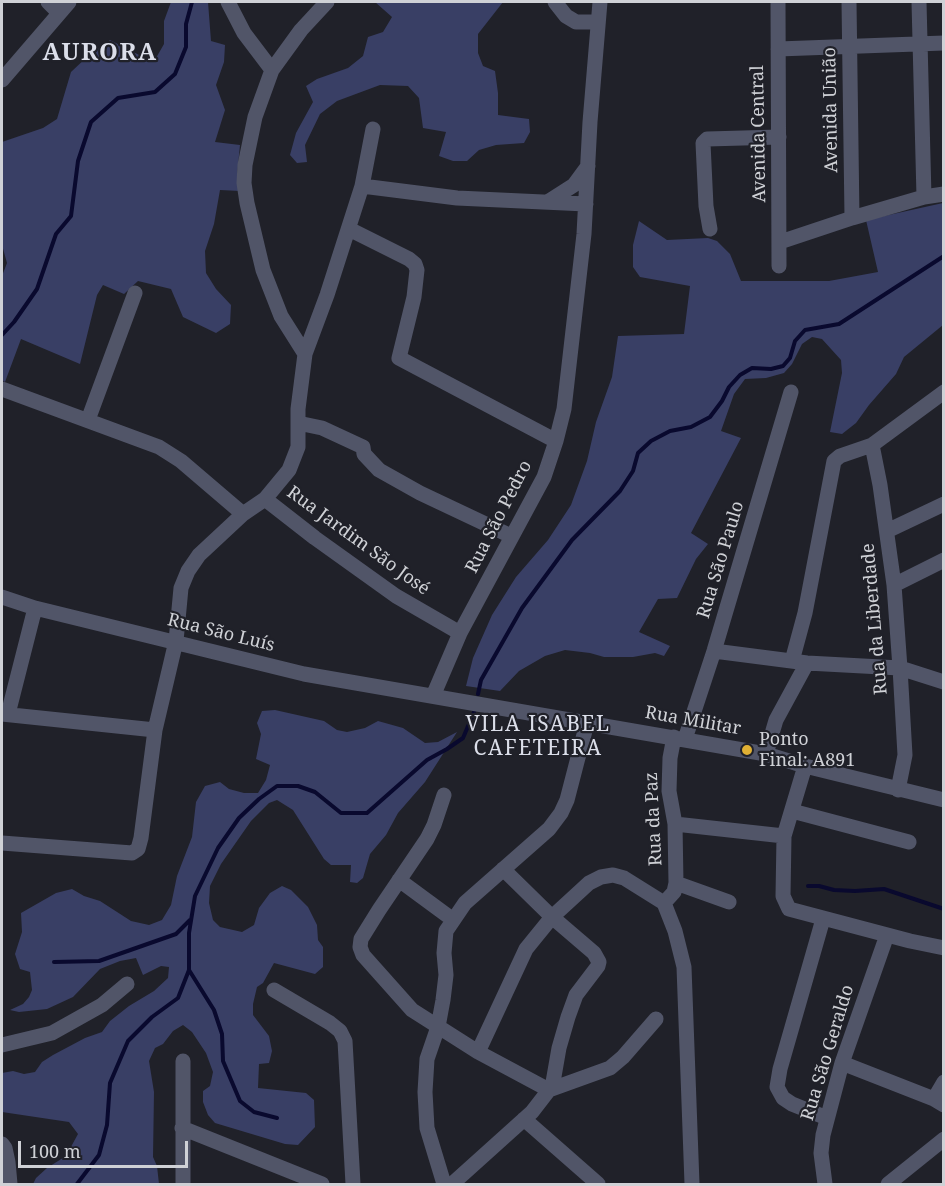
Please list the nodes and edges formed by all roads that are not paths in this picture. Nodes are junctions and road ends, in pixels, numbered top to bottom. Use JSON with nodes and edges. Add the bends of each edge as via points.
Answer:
{"nodes":[{"id":1,"x":48,"y":2,"type":"edge"},
{"id":2,"x":228,"y":2,"type":"edge"},
{"id":3,"x":327,"y":2,"type":"edge"},
{"id":4,"x":555,"y":2,"type":"edge"},
{"id":5,"x":600,"y":2,"type":"edge"},
{"id":6,"x":778,"y":2,"type":"edge"},
{"id":7,"x":849,"y":2,"type":"edge"},
{"id":8,"x":919,"y":2,"type":"edge"},
{"id":9,"x":64,"y":7,"type":"edge"},
{"id":10,"x":598,"y":22,"type":"junction"},
{"id":11,"x":920,"y":44,"type":"junction"},
{"id":12,"x":944,"y":44,"type":"edge"},
{"id":13,"x":849,"y":47,"type":"junction"},
{"id":14,"x":778,"y":49,"type":"junction"},
{"id":15,"x":272,"y":70,"type":"junction"},
{"id":16,"x":2,"y":80,"type":"edge"},
{"id":17,"x":373,"y":129,"type":"dead end"},
{"id":18,"x":779,"y":137,"type":"junction"},
{"id":19,"x":362,"y":186,"type":"junction"},
{"id":20,"x":580,"y":186,"type":"junction"},
{"id":21,"x":944,"y":194,"type":"edge"},
{"id":22,"x":924,"y":197,"type":"junction"},
{"id":23,"x":549,"y":201,"type":"junction"},
{"id":24,"x":586,"y":204,"type":"junction"},
{"id":25,"x":852,"y":218,"type":"junction"},
{"id":26,"x":349,"y":229,"type":"junction"},
{"id":27,"x":710,"y":229,"type":"dead end"},
{"id":28,"x":780,"y":242,"type":"junction"},
{"id":29,"x":778,"y":266,"type":"dead end"},
{"id":30,"x":135,"y":293,"type":"dead end"},
{"id":31,"x":305,"y":354,"type":"junction"},
{"id":32,"x":2,"y":388,"type":"edge"},
{"id":33,"x":791,"y":392,"type":"dead end"},
{"id":34,"x":944,"y":392,"type":"edge"},
{"id":35,"x":88,"y":420,"type":"junction"},
{"id":36,"x":298,"y":423,"type":"junction"},
{"id":37,"x":556,"y":441,"type":"junction"},
{"id":38,"x":872,"y":445,"type":"junction"},
{"id":39,"x":265,"y":499,"type":"junction"},
{"id":40,"x":944,"y":504,"type":"edge"},
{"id":41,"x":243,"y":514,"type":"junction"},
{"id":42,"x":887,"y":531,"type":"junction"},
{"id":43,"x":511,"y":536,"type":"junction"},
{"id":44,"x":944,"y":560,"type":"edge"},
{"id":45,"x":894,"y":585,"type":"junction"},
{"id":46,"x":2,"y":597,"type":"edge"},
{"id":47,"x":35,"y":608,"type":"junction"},
{"id":48,"x":460,"y":633,"type":"junction"},
{"id":49,"x":176,"y":641,"type":"junction"},
{"id":50,"x":714,"y":651,"type":"junction"},
{"id":51,"x":800,"y":662,"type":"junction"},
{"id":52,"x":900,"y":668,"type":"junction"},
{"id":53,"x":944,"y":682,"type":"edge"},
{"id":54,"x":433,"y":696,"type":"junction"},
{"id":55,"x":5,"y":714,"type":"edge"},
{"id":56,"x":587,"y":723,"type":"junction"},
{"id":57,"x":155,"y":730,"type":"junction"},
{"id":58,"x":680,"y":738,"type":"junction"},
{"id":59,"x":766,"y":754,"type":"junction"},
{"id":60,"x":806,"y":766,"type":"junction"},
{"id":61,"x":898,"y":790,"type":"junction"},
{"id":62,"x":444,"y":795,"type":"dead end"},
{"id":63,"x":944,"y":800,"type":"edge"},
{"id":64,"x":792,"y":811,"type":"junction"},
{"id":65,"x":675,"y":824,"type":"junction"},
{"id":66,"x":784,"y":836,"type":"junction"},
{"id":67,"x":909,"y":842,"type":"dead end"},
{"id":68,"x":2,"y":843,"type":"edge"},
{"id":69,"x":503,"y":869,"type":"junction"},
{"id":70,"x":399,"y":880,"type":"junction"},
{"id":71,"x":676,"y":883,"type":"junction"},
{"id":72,"x":729,"y":902,"type":"dead end"},
{"id":73,"x":664,"y":903,"type":"junction"},
{"id":74,"x":552,"y":917,"type":"junction"},
{"id":75,"x":453,"y":919,"type":"junction"},
{"id":76,"x":823,"y":919,"type":"junction"},
{"id":77,"x":887,"y":935,"type":"junction"},
{"id":78,"x":944,"y":948,"type":"edge"},
{"id":79,"x":127,"y":984,"type":"dead end"},
{"id":80,"x":274,"y":990,"type":"dead end"},
{"id":81,"x":656,"y":1019,"type":"dead end"},
{"id":82,"x":438,"y":1027,"type":"junction"},
{"id":83,"x":2,"y":1045,"type":"edge"},
{"id":84,"x":478,"y":1052,"type":"junction"},
{"id":85,"x":183,"y":1061,"type":"dead end"},
{"id":86,"x":842,"y":1064,"type":"junction"},
{"id":87,"x":944,"y":1082,"type":"edge"},
{"id":88,"x":551,"y":1089,"type":"junction"},
{"id":89,"x":939,"y":1102,"type":"edge"},
{"id":90,"x":827,"y":1118,"type":"junction"},
{"id":91,"x":524,"y":1119,"type":"junction"},
{"id":92,"x":182,"y":1128,"type":"junction"},
{"id":93,"x":944,"y":1139,"type":"edge"},
{"id":94,"x":2,"y":1144,"type":"edge"},
{"id":95,"x":10,"y":1185,"type":"edge"},
{"id":96,"x":183,"y":1185,"type":"edge"},
{"id":97,"x":322,"y":1185,"type":"edge"},
{"id":98,"x":353,"y":1185,"type":"edge"},
{"id":99,"x":444,"y":1185,"type":"edge"},
{"id":100,"x":452,"y":1185,"type":"edge"},
{"id":101,"x":598,"y":1185,"type":"edge"},
{"id":102,"x":692,"y":1185,"type":"edge"},
{"id":103,"x":825,"y":1185,"type":"edge"},
{"id":104,"x":888,"y":1185,"type":"edge"}],
"edges":[{"from":1,"to":9,"type":"street"},
{"from":2,"to":15,"type":"street","via":[[244,33]]},
{"from":3,"to":15,"type":"street","via":[[300,30]]},
{"from":4,"to":10,"type":"street","via":[[576,22]]},
{"from":5,"to":10,"type":"street","name":"Rua São Pedro"},
{"from":6,"to":14,"type":"street","name":"Avenida Central"},
{"from":7,"to":13,"type":"street","name":"Avenida União"},
{"from":8,"to":11,"type":"street"},
{"from":9,"to":16,"type":"street"},
{"from":10,"to":20,"type":"street","name":"Rua São Pedro","via":[[588,166]]},
{"from":11,"to":12,"type":"street"},
{"from":11,"to":13,"type":"street"},
{"from":11,"to":22,"type":"street"},
{"from":13,"to":14,"type":"street"},
{"from":13,"to":25,"type":"street","name":"Avenida União"},
{"from":14,"to":18,"type":"street","name":"Avenida Central"},
{"from":15,"to":31,"type":"street","via":[[255,117],[244,183],[264,270],[281,316]]},
{"from":17,"to":19,"type":"street"},
{"from":18,"to":27,"type":"street","via":[[707,139],[703,143]]},
{"from":18,"to":28,"type":"street","name":"Avenida Central"},
{"from":19,"to":23,"type":"street","via":[[458,198]]},
{"from":19,"to":26,"type":"street"},
{"from":20,"to":23,"type":"street"},
{"from":20,"to":24,"type":"street","name":"Rua São Pedro"},
{"from":21,"to":22,"type":"street"},
{"from":22,"to":25,"type":"street"},
{"from":23,"to":24,"type":"street"},
{"from":24,"to":37,"type":"street","name":"Rua São Pedro","via":[[564,409]]},
{"from":25,"to":28,"type":"street"},
{"from":26,"to":31,"type":"street"},
{"from":26,"to":37,"type":"street","via":[[415,264],[414,297],[399,358]]},
{"from":28,"to":29,"type":"street","name":"Avenida Central"},
{"from":30,"to":35,"type":"street"},
{"from":31,"to":36,"type":"street"},
{"from":32,"to":35,"type":"street"},
{"from":33,"to":50,"type":"street","name":"Rua São Paulo"},
{"from":34,"to":38,"type":"street"},
{"from":35,"to":41,"type":"street","via":[[159,447]]},
{"from":36,"to":39,"type":"street","via":[[298,447],[289,470]]},
{"from":36,"to":43,"type":"street","via":[[322,428],[363,447],[364,454],[379,470]]},
{"from":37,"to":43,"type":"street","name":"Rua São Pedro","via":[[544,477]]},
{"from":38,"to":42,"type":"street","name":"Rua da Liberdade"},
{"from":38,"to":51,"type":"street","via":[[834,460]]},
{"from":39,"to":41,"type":"street"},
{"from":39,"to":48,"type":"street","name":"Rua Jardim São José","via":[[396,596]]},
{"from":40,"to":42,"type":"street"},
{"from":41,"to":49,"type":"street","via":[[199,555],[188,571],[181,588]]},
{"from":42,"to":45,"type":"street","name":"Rua da Liberdade"},
{"from":43,"to":48,"type":"street","name":"Rua São Pedro"},
{"from":44,"to":45,"type":"street"},
{"from":45,"to":52,"type":"street","name":"Rua da Liberdade"},
{"from":46,"to":47,"type":"street","name":"Rua São Luís"},
{"from":47,"to":49,"type":"street","name":"Rua São Luís"},
{"from":47,"to":55,"type":"street"},
{"from":48,"to":54,"type":"street","name":"Rua São Pedro"},
{"from":49,"to":54,"type":"street","name":"Rua São Luís","via":[[304,674]]},
{"from":49,"to":57,"type":"street"},
{"from":50,"to":51,"type":"street"},
{"from":50,"to":58,"type":"street","name":"Rua São Paulo"},
{"from":51,"to":52,"type":"street"},
{"from":51,"to":59,"type":"street"},
{"from":52,"to":53,"type":"street"},
{"from":52,"to":61,"type":"street","name":"Rua da Liberdade","via":[[905,755]]},
{"from":54,"to":56,"type":"street","name":"Rua Militar"},
{"from":55,"to":57,"type":"street"},
{"from":56,"to":58,"type":"street","name":"Rua Militar"},
{"from":56,"to":69,"type":"street","via":[[561,813],[549,829]]},
{"from":57,"to":68,"type":"street","via":[[141,838],[135,852]]},
{"from":58,"to":59,"type":"street","name":"Rua Militar"},
{"from":58,"to":65,"type":"street","name":"Rua da Paz","via":[[670,758],[669,790]]},
{"from":59,"to":60,"type":"street","name":"Rua Militar"},
{"from":60,"to":61,"type":"street","name":"Rua Militar"},
{"from":60,"to":64,"type":"street"},
{"from":61,"to":63,"type":"street","name":"Rua Militar"},
{"from":62,"to":70,"type":"street","via":[[427,839]]},
{"from":64,"to":66,"type":"street"},
{"from":64,"to":67,"type":"street"},
{"from":65,"to":66,"type":"street"},
{"from":65,"to":71,"type":"street","name":"Rua da Paz"},
{"from":66,"to":76,"type":"street","via":[[783,896],[789,909]]},
{"from":69,"to":74,"type":"street"},
{"from":69,"to":75,"type":"street"},
{"from":70,"to":75,"type":"street"},
{"from":70,"to":82,"type":"street","via":[[361,939],[360,947],[392,990],[412,1010]]},
{"from":71,"to":72,"type":"street"},
{"from":71,"to":73,"type":"street","name":"Rua da Paz"},
{"from":73,"to":74,"type":"street","via":[[613,875],[590,883]]},
{"from":73,"to":102,"type":"street","via":[[684,967]]},
{"from":74,"to":84,"type":"street","via":[[526,949]]},
{"from":74,"to":88,"type":"street","via":[[594,953],[599,962],[576,995]]},
{"from":75,"to":82,"type":"street","via":[[446,931],[446,975]]},
{"from":76,"to":77,"type":"street"},
{"from":76,"to":90,"type":"street","via":[[777,1088],[792,1104]]},
{"from":77,"to":78,"type":"street"},
{"from":77,"to":86,"type":"street","name":"Rua São Geraldo"},
{"from":79,"to":83,"type":"street","via":[[102,1005],[52,1033]]},
{"from":80,"to":98,"type":"street","via":[[330,1023],[345,1041]]},
{"from":81,"to":88,"type":"street","via":[[610,1068]]},
{"from":82,"to":84,"type":"street"},
{"from":82,"to":99,"type":"street","via":[[427,1059],[424,1092],[427,1128]]},
{"from":84,"to":88,"type":"street"},
{"from":85,"to":92,"type":"street"},
{"from":86,"to":89,"type":"street"},
{"from":86,"to":90,"type":"street","name":"Rua São Geraldo"},
{"from":87,"to":89,"type":"street"},
{"from":88,"to":91,"type":"street"},
{"from":90,"to":103,"type":"street","name":"Rua São Geraldo","via":[[821,1153]]},
{"from":91,"to":100,"type":"street"},
{"from":91,"to":101,"type":"street"},
{"from":92,"to":96,"type":"street"},
{"from":92,"to":97,"type":"street"},
{"from":93,"to":104,"type":"street"},
{"from":94,"to":95,"type":"street"}]}
